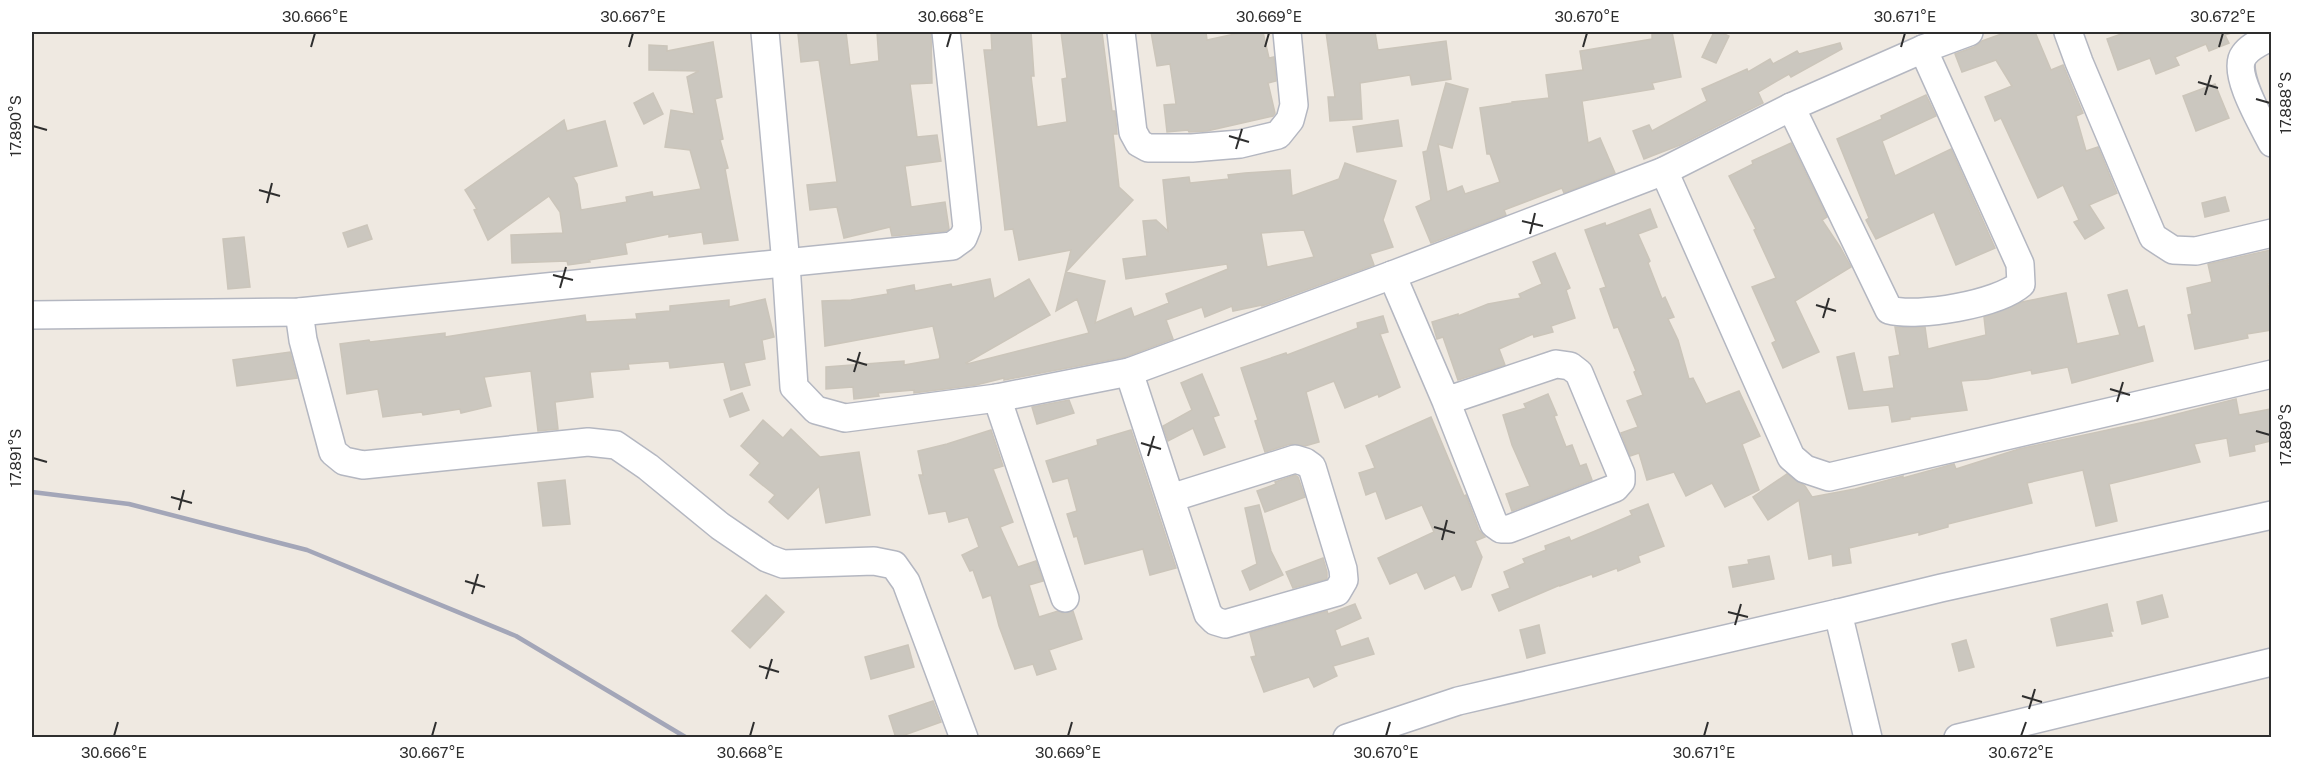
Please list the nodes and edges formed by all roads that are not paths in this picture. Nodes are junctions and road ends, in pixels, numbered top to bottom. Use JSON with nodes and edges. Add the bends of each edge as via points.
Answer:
{"nodes":[{"id":1,"x":765,"y":32,"type":"edge"},
{"id":2,"x":946,"y":32,"type":"edge"},
{"id":3,"x":1121,"y":32,"type":"edge"},
{"id":4,"x":1287,"y":32,"type":"edge"},
{"id":5,"x":1969,"y":32,"type":"edge"},
{"id":6,"x":2068,"y":32,"type":"edge"},
{"id":7,"x":2271,"y":36,"type":"edge"},
{"id":8,"x":1923,"y":49,"type":"junction"},
{"id":9,"x":1791,"y":107,"type":"junction"},
{"id":10,"x":2271,"y":143,"type":"edge"},
{"id":11,"x":1664,"y":171,"type":"junction"},
{"id":12,"x":2271,"y":233,"type":"edge"},
{"id":13,"x":786,"y":264,"type":"junction"},
{"id":14,"x":1392,"y":275,"type":"junction"},
{"id":15,"x":299,"y":312,"type":"junction"},
{"id":16,"x":32,"y":315,"type":"edge"},
{"id":17,"x":1129,"y":372,"type":"junction"},
{"id":18,"x":2271,"y":374,"type":"edge"},
{"id":19,"x":997,"y":398,"type":"junction"},
{"id":20,"x":1446,"y":402,"type":"junction"},
{"id":21,"x":1171,"y":498,"type":"junction"},
{"id":22,"x":2271,"y":515,"type":"edge"},
{"id":23,"x":1065,"y":598,"type":"dead end"},
{"id":24,"x":1838,"y":613,"type":"junction"},
{"id":25,"x":2271,"y":662,"type":"edge"},
{"id":26,"x":964,"y":738,"type":"edge"},
{"id":27,"x":1347,"y":738,"type":"edge"},
{"id":28,"x":1868,"y":738,"type":"edge"},
{"id":29,"x":1958,"y":738,"type":"edge"}],
"edges":[{"from":1,"to":13,"type":"street"},
{"from":2,"to":13,"type":"street","via":[[967,228],[963,238],[952,246]]},
{"from":3,"to":4,"type":"street","via":[[1133,132],[1139,143],[1148,148],[1192,148],[1240,144],[1278,135],[1290,120],[1294,105]]},
{"from":5,"to":8,"type":"street"},
{"from":6,"to":12,"type":"street","via":[[2153,237],[2173,250],[2196,251]]},
{"from":7,"to":10,"type":"street","via":[[2244,55],[2240,65],[2241,78]]},
{"from":8,"to":9,"type":"street"},
{"from":8,"to":9,"type":"street","via":[[2020,264],[2021,284],[2013,291],[1953,309],[1899,313],[1889,310]]},
{"from":9,"to":11,"type":"street"},
{"from":11,"to":14,"type":"street"},
{"from":11,"to":18,"type":"street","via":[[1791,457],[1805,469],[1829,477]]},
{"from":13,"to":15,"type":"street"},
{"from":13,"to":19,"type":"street","via":[[794,387],[816,411],[845,418]]},
{"from":14,"to":17,"type":"street"},
{"from":14,"to":20,"type":"street"},
{"from":15,"to":16,"type":"street"},
{"from":15,"to":26,"type":"street","via":[[333,452],[344,461],[363,465],[588,442],[616,445],[766,558],[783,564],[874,561],[894,565],[906,582]]},
{"from":17,"to":19,"type":"street"},
{"from":17,"to":21,"type":"street"},
{"from":19,"to":23,"type":"street"},
{"from":20,"to":20,"type":"street","via":[[1494,524],[1501,529],[1616,488],[1621,481],[1622,474],[1579,373],[1570,366],[1556,364]]},
{"from":21,"to":21,"type":"street","via":[[1208,614],[1215,621],[1225,624],[1337,592],[1344,580],[1312,467],[1305,462],[1295,459]]},
{"from":22,"to":24,"type":"street"},
{"from":24,"to":27,"type":"street","via":[[1458,701]]},
{"from":24,"to":28,"type":"street"},
{"from":25,"to":29,"type":"street"}]}
